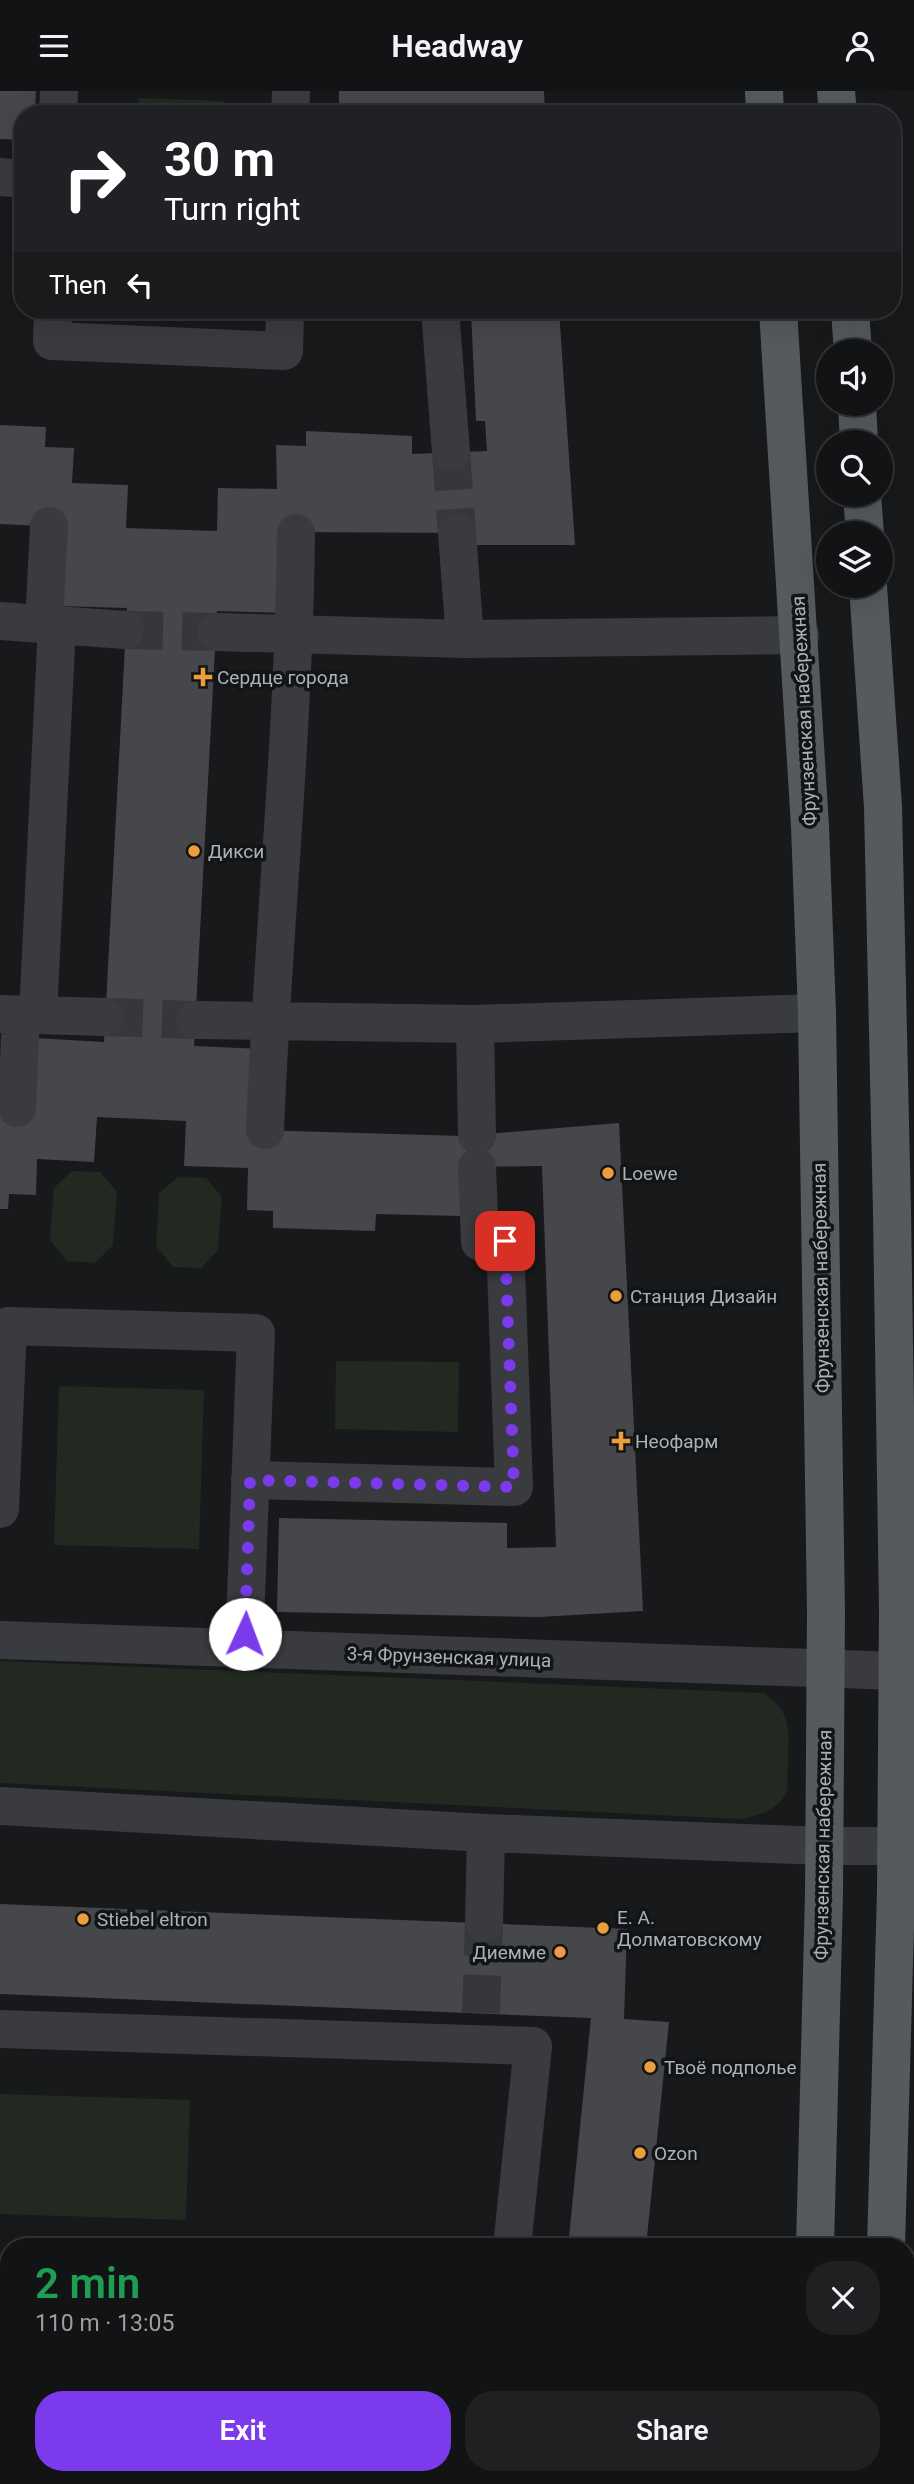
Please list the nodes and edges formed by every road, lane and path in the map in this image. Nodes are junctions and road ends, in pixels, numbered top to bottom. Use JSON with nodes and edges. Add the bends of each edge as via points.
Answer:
{"nodes":[{"id":1,"x":53,"y":319,"type":"edge"},
{"id":2,"x":285,"y":319,"type":"edge"},
{"id":3,"x":441,"y":319,"type":"edge"},
{"id":4,"x":779,"y":319,"type":"edge"},
{"id":5,"x":851,"y":319,"type":"edge"},
{"id":6,"x":852,"y":339,"type":"edge"},
{"id":7,"x":450,"y":452,"type":"tunnel mouth"},
{"id":8,"x":49,"y":526,"type":"dead end"},
{"id":9,"x":296,"y":533,"type":"dead end"},
{"id":10,"x":457,"y":533,"type":"tunnel mouth"},
{"id":11,"x":869,"y":598,"type":"edge"},
{"id":12,"x":0,"y":621,"type":"edge"},
{"id":13,"x":51,"y":625,"type":"junction"},
{"id":14,"x":125,"y":630,"type":"tunnel mouth"},
{"id":15,"x":216,"y":632,"type":"tunnel mouth"},
{"id":16,"x":295,"y":633,"type":"junction"},
{"id":17,"x":800,"y":635,"type":"junction"},
{"id":18,"x":465,"y":639,"type":"junction"},
{"id":19,"x":817,"y":1013,"type":"junction"},
{"id":20,"x":20,"y":1015,"type":"edge"},
{"id":21,"x":105,"y":1017,"type":"tunnel mouth"},
{"id":22,"x":195,"y":1020,"type":"tunnel mouth"},
{"id":23,"x":269,"y":1022,"type":"junction"},
{"id":24,"x":475,"y":1024,"type":"junction"},
{"id":25,"x":17,"y":1108,"type":"dead end"},
{"id":26,"x":265,"y":1130,"type":"dead end"},
{"id":27,"x":1,"y":1459,"type":"edge"},
{"id":28,"x":250,"y":1480,"type":"junction"},
{"id":29,"x":0,"y":1509,"type":"edge"},
{"id":30,"x":0,"y":1640,"type":"edge"},
{"id":31,"x":244,"y":1650,"type":"junction"},
{"id":32,"x":825,"y":1668,"type":"junction"},
{"id":33,"x":897,"y":1671,"type":"junction"},
{"id":34,"x":0,"y":1806,"type":"edge"},
{"id":35,"x":486,"y":1833,"type":"junction"},
{"id":36,"x":824,"y":1846,"type":"junction"},
{"id":37,"x":896,"y":1846,"type":"junction"},
{"id":38,"x":484,"y":1923,"type":"tunnel mouth"},
{"id":39,"x":0,"y":2029,"type":"edge"},
{"id":40,"x":513,"y":2238,"type":"edge"},
{"id":41,"x":816,"y":2238,"type":"edge"},
{"id":42,"x":886,"y":2238,"type":"edge"}],
"edges":[{"from":1,"to":2,"type":"street","via":[[52,341],[284,351]]},
{"from":3,"to":7,"type":"street"},
{"from":4,"to":17,"type":"main road","name":"Фрунзенская набережная"},
{"from":5,"to":6,"type":"main road"},
{"from":8,"to":13,"type":"street"},
{"from":9,"to":16,"type":"street"},
{"from":10,"to":18,"type":"street"},
{"from":11,"to":33,"type":"main road","via":[[883,807]]},
{"from":12,"to":13,"type":"street"},
{"from":13,"to":14,"type":"street"},
{"from":13,"to":20,"type":"street"},
{"from":15,"to":16,"type":"street"},
{"from":16,"to":18,"type":"street"},
{"from":16,"to":23,"type":"street"},
{"from":17,"to":18,"type":"street"},
{"from":17,"to":19,"type":"main road","name":"Фрунзенская набережная"},
{"from":19,"to":24,"type":"street"},
{"from":19,"to":32,"type":"main road","name":"Фрунзенская набережная"},
{"from":20,"to":21,"type":"street"},
{"from":20,"to":25,"type":"street"},
{"from":22,"to":23,"type":"street"},
{"from":23,"to":24,"type":"street"},
{"from":23,"to":26,"type":"street"},
{"from":24,"to":28,"type":"street","via":[[480,1242],[505,1241],[514,1487]]},
{"from":27,"to":28,"type":"street","via":[[8,1326],[256,1333]]},
{"from":27,"to":29,"type":"street"},
{"from":28,"to":31,"type":"street"},
{"from":30,"to":31,"type":"street","name":"3-я Фрунзенская улица"},
{"from":31,"to":32,"type":"street","name":"3-я Фрунзенская улица"},
{"from":32,"to":33,"type":"street","name":"3-я Фрунзенская улица"},
{"from":32,"to":36,"type":"main road","name":"Фрунзенская набережная"},
{"from":33,"to":37,"type":"main road"},
{"from":34,"to":35,"type":"street"},
{"from":35,"to":36,"type":"street"},
{"from":35,"to":38,"type":"street"},
{"from":36,"to":37,"type":"street"},
{"from":36,"to":41,"type":"main road","name":"Фрунзенская набережная"},
{"from":37,"to":42,"type":"main road"},
{"from":39,"to":40,"type":"street","via":[[480,2029],[533,2046]]}]}
